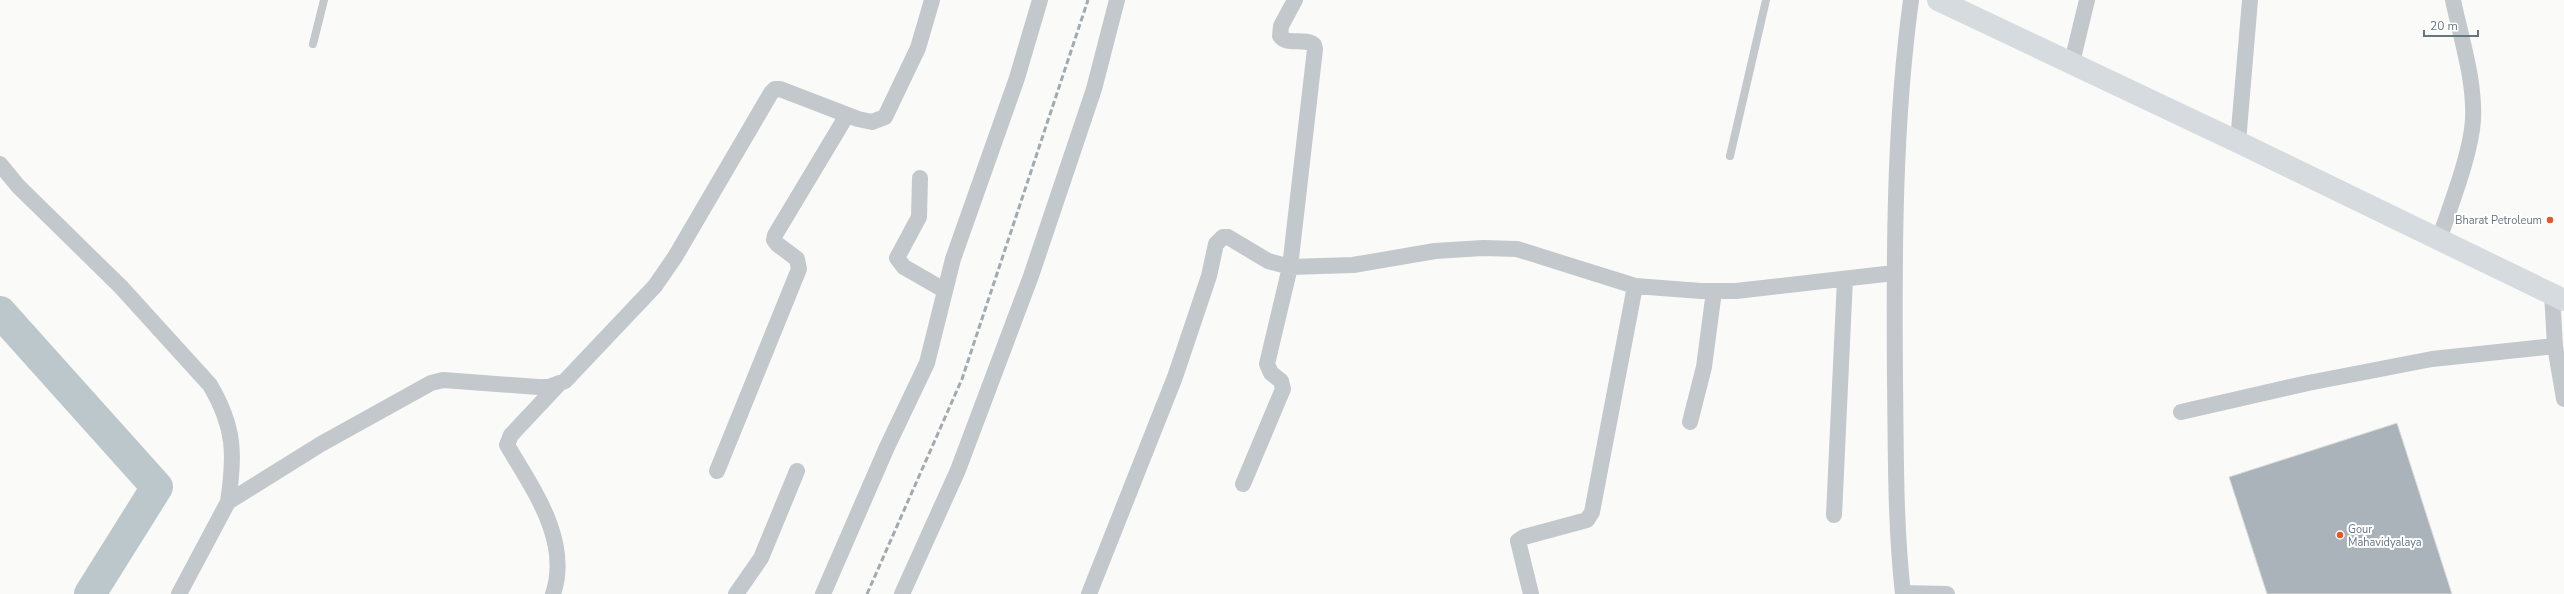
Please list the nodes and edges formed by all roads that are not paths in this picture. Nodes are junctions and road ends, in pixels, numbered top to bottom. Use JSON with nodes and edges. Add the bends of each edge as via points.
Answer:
{"nodes":[{"id":1,"x":324,"y":0,"type":"edge"},
{"id":2,"x":932,"y":0,"type":"edge"},
{"id":3,"x":1040,"y":0,"type":"edge"},
{"id":4,"x":1117,"y":0,"type":"edge"},
{"id":5,"x":1295,"y":0,"type":"edge"},
{"id":6,"x":1766,"y":0,"type":"edge"},
{"id":7,"x":1911,"y":0,"type":"edge"},
{"id":8,"x":1938,"y":0,"type":"edge"},
{"id":9,"x":2087,"y":0,"type":"edge"},
{"id":10,"x":2250,"y":0,"type":"edge"},
{"id":11,"x":2453,"y":0,"type":"edge"},
{"id":12,"x":313,"y":44,"type":"dead end"},
{"id":13,"x":2072,"y":62,"type":"junction"},
{"id":14,"x":847,"y":116,"type":"junction"},
{"id":15,"x":2238,"y":142,"type":"junction"},
{"id":16,"x":1730,"y":156,"type":"dead end"},
{"id":17,"x":0,"y":164,"type":"edge"},
{"id":18,"x":920,"y":178,"type":"dead end"},
{"id":19,"x":2440,"y":240,"type":"junction"},
{"id":20,"x":1290,"y":267,"type":"junction"},
{"id":21,"x":1894,"y":273,"type":"junction"},
{"id":22,"x":1845,"y":279,"type":"junction"},
{"id":23,"x":1636,"y":286,"type":"junction"},
{"id":24,"x":944,"y":290,"type":"junction"},
{"id":25,"x":1714,"y":291,"type":"junction"},
{"id":26,"x":2558,"y":297,"type":"edge"},
{"id":27,"x":2555,"y":346,"type":"junction"},
{"id":28,"x":558,"y":385,"type":"junction"},
{"id":29,"x":2564,"y":399,"type":"edge"},
{"id":30,"x":2181,"y":412,"type":"dead end"},
{"id":31,"x":1690,"y":422,"type":"dead end"},
{"id":32,"x":717,"y":471,"type":"dead end"},
{"id":33,"x":797,"y":471,"type":"dead end"},
{"id":34,"x":1243,"y":484,"type":"dead end"},
{"id":35,"x":228,"y":502,"type":"junction"},
{"id":36,"x":1834,"y":515,"type":"dead end"},
{"id":37,"x":179,"y":594,"type":"edge"},
{"id":38,"x":553,"y":594,"type":"edge"},
{"id":39,"x":736,"y":594,"type":"edge"},
{"id":40,"x":823,"y":594,"type":"edge"},
{"id":41,"x":902,"y":594,"type":"edge"},
{"id":42,"x":1089,"y":594,"type":"edge"},
{"id":43,"x":1531,"y":594,"type":"edge"},
{"id":44,"x":1903,"y":594,"type":"edge"},
{"id":45,"x":1947,"y":594,"type":"edge"}],
"edges":[{"from":1,"to":12,"type":"lane"},
{"from":2,"to":14,"type":"street","via":[[918,48],[889,113],[872,122]]},
{"from":3,"to":24,"type":"street"},
{"from":4,"to":41,"type":"street","via":[[1094,89],[1031,276],[958,470]]},
{"from":5,"to":20,"type":"street","via":[[1281,26],[1280,36],[1285,40],[1308,42],[1314,45],[1315,49]]},
{"from":6,"to":16,"type":"lane"},
{"from":7,"to":21,"type":"street","via":[[1902,82]]},
{"from":8,"to":13,"type":"main road"},
{"from":9,"to":13,"type":"street"},
{"from":10,"to":15,"type":"street"},
{"from":11,"to":19,"type":"street","via":[[2472,90],[2473,122]]},
{"from":13,"to":15,"type":"main road"},
{"from":14,"to":28,"type":"street","via":[[775,89],[655,286],[565,381]]},
{"from":14,"to":32,"type":"street","via":[[775,235],[776,244],[797,259],[798,269]]},
{"from":15,"to":19,"type":"main road"},
{"from":17,"to":35,"type":"street","via":[[18,186],[121,287],[210,385],[221,404],[232,436],[234,465]]},
{"from":18,"to":24,"type":"street","via":[[919,218],[897,258],[904,267]]},
{"from":19,"to":26,"type":"main road"},
{"from":20,"to":23,"type":"street","via":[[1353,265],[1435,251],[1484,248],[1517,250]]},
{"from":20,"to":34,"type":"street","via":[[1266,364],[1270,373],[1281,381],[1283,389]]},
{"from":20,"to":42,"type":"street","via":[[1268,261],[1228,237],[1223,237],[1216,244],[1209,276],[1175,377]]},
{"from":21,"to":22,"type":"street"},
{"from":21,"to":44,"type":"street","via":[[1897,514]]},
{"from":22,"to":25,"type":"street","via":[[1736,291]]},
{"from":22,"to":36,"type":"street"},
{"from":23,"to":25,"type":"street"},
{"from":23,"to":43,"type":"street","via":[[1592,512],[1587,520],[1524,537],[1518,541]]},
{"from":24,"to":40,"type":"street","via":[[927,363]]},
{"from":25,"to":31,"type":"street","via":[[1704,367]]},
{"from":26,"to":27,"type":"street"},
{"from":27,"to":29,"type":"street"},
{"from":27,"to":30,"type":"street","via":[[2432,359],[2308,383]]},
{"from":28,"to":35,"type":"street","via":[[538,387],[443,380],[431,383],[321,444]]},
{"from":28,"to":38,"type":"street","via":[[511,435],[507,446],[536,494],[553,534],[558,561]]},
{"from":33,"to":39,"type":"street","via":[[761,558]]},
{"from":35,"to":37,"type":"street"},
{"from":44,"to":45,"type":"street"}]}
